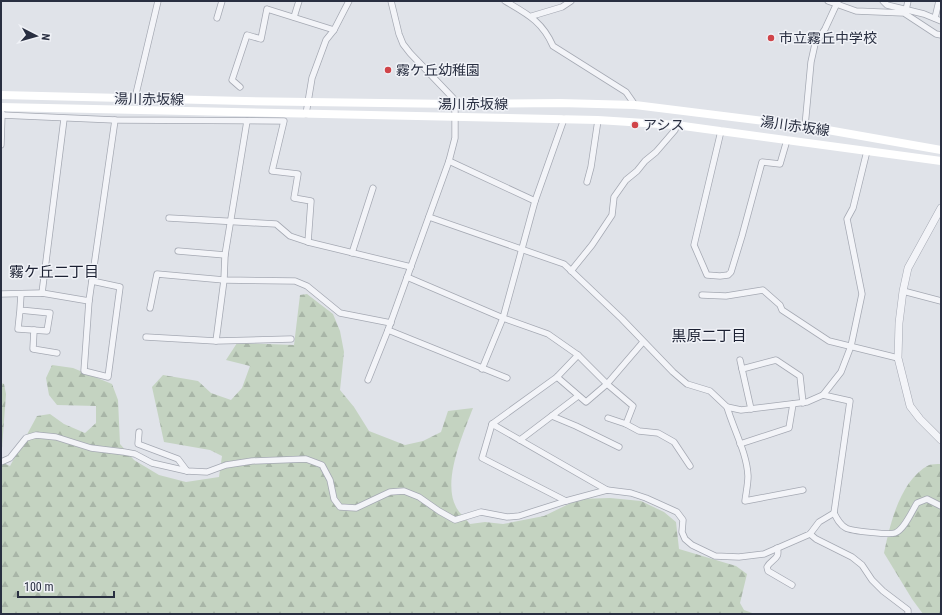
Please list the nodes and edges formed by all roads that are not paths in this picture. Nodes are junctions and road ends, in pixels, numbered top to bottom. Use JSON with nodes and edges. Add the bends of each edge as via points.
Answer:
{"nodes":[{"id":1,"x":158,"y":1,"type":"edge"},
{"id":2,"x":222,"y":1,"type":"edge"},
{"id":3,"x":299,"y":1,"type":"edge"},
{"id":4,"x":349,"y":1,"type":"edge"},
{"id":5,"x":391,"y":1,"type":"edge"},
{"id":6,"x":505,"y":1,"type":"edge"},
{"id":7,"x":571,"y":1,"type":"edge"},
{"id":8,"x":828,"y":1,"type":"edge"},
{"id":9,"x":883,"y":1,"type":"edge"},
{"id":10,"x":908,"y":1,"type":"edge"},
{"id":11,"x":939,"y":1,"type":"edge"},
{"id":12,"x":837,"y":3,"type":"edge"},
{"id":13,"x":906,"y":10,"type":"junction"},
{"id":14,"x":532,"y":16,"type":"junction"},
{"id":15,"x":294,"y":17,"type":"junction"},
{"id":16,"x":217,"y":18,"type":"dead end"},
{"id":17,"x":934,"y":18,"type":"junction"},
{"id":18,"x":941,"y":21,"type":"edge"},
{"id":19,"x":334,"y":30,"type":"junction"},
{"id":20,"x":941,"y":35,"type":"edge"},
{"id":21,"x":240,"y":87,"type":"dead end"},
{"id":22,"x":1,"y":95,"type":"edge"},
{"id":23,"x":136,"y":98,"type":"junction"},
{"id":24,"x":307,"y":101,"type":"junction"},
{"id":25,"x":455,"y":104,"type":"junction"},
{"id":26,"x":635,"y":105,"type":"junction"},
{"id":27,"x":1,"y":107,"type":"edge"},
{"id":28,"x":306,"y":114,"type":"junction"},
{"id":29,"x":1,"y":115,"type":"edge"},
{"id":30,"x":455,"y":116,"type":"junction"},
{"id":31,"x":64,"y":119,"type":"junction"},
{"id":32,"x":564,"y":119,"type":"junction"},
{"id":33,"x":115,"y":120,"type":"junction"},
{"id":34,"x":598,"y":120,"type":"junction"},
{"id":35,"x":246,"y":121,"type":"junction"},
{"id":36,"x":676,"y":125,"type":"junction"},
{"id":37,"x":805,"y":126,"type":"junction"},
{"id":38,"x":722,"y":131,"type":"junction"},
{"id":39,"x":788,"y":140,"type":"junction"},
{"id":40,"x":1,"y":145,"type":"edge"},
{"id":41,"x":941,"y":150,"type":"edge"},
{"id":42,"x":867,"y":151,"type":"junction"},
{"id":43,"x":449,"y":161,"type":"junction"},
{"id":44,"x":941,"y":161,"type":"edge"},
{"id":45,"x":587,"y":182,"type":"dead end"},
{"id":46,"x":373,"y":188,"type":"dead end"},
{"id":47,"x":535,"y":201,"type":"junction"},
{"id":48,"x":941,"y":208,"type":"edge"},
{"id":49,"x":429,"y":217,"type":"junction"},
{"id":50,"x":169,"y":218,"type":"dead end"},
{"id":51,"x":231,"y":222,"type":"junction"},
{"id":52,"x":308,"y":242,"type":"junction"},
{"id":53,"x":178,"y":251,"type":"dead end"},
{"id":54,"x":522,"y":251,"type":"junction"},
{"id":55,"x":352,"y":253,"type":"junction"},
{"id":56,"x":225,"y":255,"type":"junction"},
{"id":57,"x":411,"y":268,"type":"junction"},
{"id":58,"x":571,"y":271,"type":"junction"},
{"id":59,"x":407,"y":277,"type":"junction"},
{"id":60,"x":224,"y":280,"type":"junction"},
{"id":61,"x":92,"y":281,"type":"junction"},
{"id":62,"x":903,"y":290,"type":"junction"},
{"id":63,"x":42,"y":293,"type":"junction"},
{"id":64,"x":1,"y":294,"type":"edge"},
{"id":65,"x":21,"y":294,"type":"junction"},
{"id":66,"x":702,"y":295,"type":"dead end"},
{"id":67,"x":89,"y":301,"type":"junction"},
{"id":68,"x":941,"y":301,"type":"edge"},
{"id":69,"x":150,"y":308,"type":"dead end"},
{"id":70,"x":20,"y":310,"type":"junction"},
{"id":71,"x":503,"y":318,"type":"junction"},
{"id":72,"x":391,"y":323,"type":"junction"},
{"id":73,"x":34,"y":330,"type":"junction"},
{"id":74,"x":388,"y":330,"type":"junction"},
{"id":75,"x":146,"y":337,"type":"dead end"},
{"id":76,"x":291,"y":339,"type":"dead end"},
{"id":77,"x":216,"y":341,"type":"junction"},
{"id":78,"x":643,"y":342,"type":"junction"},
{"id":79,"x":851,"y":346,"type":"junction"},
{"id":80,"x":57,"y":353,"type":"dead end"},
{"id":81,"x":578,"y":355,"type":"junction"},
{"id":82,"x":898,"y":358,"type":"junction"},
{"id":83,"x":740,"y":360,"type":"dead end"},
{"id":84,"x":742,"y":368,"type":"junction"},
{"id":85,"x":482,"y":369,"type":"junction"},
{"id":86,"x":557,"y":377,"type":"junction"},
{"id":87,"x":507,"y":378,"type":"dead end"},
{"id":88,"x":368,"y":380,"type":"dead end"},
{"id":89,"x":607,"y":384,"type":"junction"},
{"id":90,"x":823,"y":395,"type":"junction"},
{"id":91,"x":578,"y":396,"type":"junction"},
{"id":92,"x":803,"y":403,"type":"junction"},
{"id":93,"x":793,"y":404,"type":"junction"},
{"id":94,"x":727,"y":407,"type":"junction"},
{"id":95,"x":752,"y":408,"type":"junction"},
{"id":96,"x":552,"y":416,"type":"junction"},
{"id":97,"x":608,"y":418,"type":"dead end"},
{"id":98,"x":492,"y":424,"type":"junction"},
{"id":99,"x":626,"y":424,"type":"junction"},
{"id":100,"x":139,"y":432,"type":"dead end"},
{"id":101,"x":520,"y":440,"type":"junction"},
{"id":102,"x":941,"y":440,"type":"edge"},
{"id":103,"x":740,"y":444,"type":"junction"},
{"id":104,"x":618,"y":447,"type":"dead end"},
{"id":105,"x":1,"y":462,"type":"edge"},
{"id":106,"x":690,"y":466,"type":"dead end"},
{"id":107,"x":187,"y":470,"type":"junction"},
{"id":108,"x":607,"y":490,"type":"junction"},
{"id":109,"x":803,"y":490,"type":"dead end"},
{"id":110,"x":566,"y":501,"type":"junction"},
{"id":111,"x":941,"y":506,"type":"edge"},
{"id":112,"x":834,"y":514,"type":"junction"},
{"id":113,"x":810,"y":534,"type":"junction"},
{"id":114,"x":777,"y":548,"type":"junction"},
{"id":115,"x":792,"y":585,"type":"dead end"},
{"id":116,"x":908,"y":614,"type":"edge"}],
"edges":[{"from":1,"to":23,"type":"street"},
{"from":2,"to":16,"type":"street"},
{"from":3,"to":15,"type":"street"},
{"from":4,"to":19,"type":"street"},
{"from":5,"to":25,"type":"street","via":[[403,44],[453,98]]},
{"from":6,"to":14,"type":"street"},
{"from":7,"to":14,"type":"street","via":[[562,7]]},
{"from":8,"to":12,"type":"street"},
{"from":9,"to":13,"type":"street","via":[[887,5]]},
{"from":10,"to":13,"type":"street"},
{"from":11,"to":17,"type":"street"},
{"from":12,"to":20,"type":"street","via":[[856,11],[904,13]]},
{"from":12,"to":37,"type":"street","via":[[815,44]]},
{"from":13,"to":17,"type":"street"},
{"from":14,"to":26,"type":"street","via":[[548,34],[553,46],[626,92]]},
{"from":15,"to":19,"type":"street"},
{"from":15,"to":21,"type":"street","via":[[267,9],[261,39],[247,36],[232,80]]},
{"from":17,"to":18,"type":"street"},
{"from":19,"to":24,"type":"street","via":[[326,40],[312,78]]},
{"from":22,"to":23,"type":"main road","name":"湯川赤坂線"},
{"from":23,"to":24,"type":"main road","name":"湯川赤坂線"},
{"from":24,"to":25,"type":"main road","name":"湯川赤坂線"},
{"from":24,"to":28,"type":"street"},
{"from":25,"to":26,"type":"main road","name":"湯川赤坂線"},
{"from":25,"to":30,"type":"street"},
{"from":26,"to":37,"type":"main road","name":"湯川赤坂線"},
{"from":27,"to":28,"type":"main road","name":"湯川赤坂線"},
{"from":27,"to":29,"type":"street"},
{"from":28,"to":30,"type":"main road","name":"湯川赤坂線"},
{"from":29,"to":31,"type":"street"},
{"from":29,"to":40,"type":"street"},
{"from":30,"to":32,"type":"main road","name":"湯川赤坂線"},
{"from":30,"to":43,"type":"street","via":[[455,138]]},
{"from":31,"to":33,"type":"street"},
{"from":31,"to":63,"type":"street"},
{"from":32,"to":34,"type":"main road","name":"湯川赤坂線"},
{"from":32,"to":47,"type":"street"},
{"from":33,"to":35,"type":"street"},
{"from":33,"to":61,"type":"street"},
{"from":34,"to":36,"type":"main road","name":"湯川赤坂線"},
{"from":34,"to":45,"type":"street"},
{"from":35,"to":51,"type":"street"},
{"from":35,"to":52,"type":"street","via":[[284,121],[272,171],[298,174],[294,198],[311,201]]},
{"from":36,"to":38,"type":"main road","name":"湯川赤坂線"},
{"from":36,"to":58,"type":"street","via":[[667,140],[626,180],[614,197],[612,215]]},
{"from":37,"to":41,"type":"main road","name":"湯川赤坂線"},
{"from":38,"to":39,"type":"main road","name":"湯川赤坂線"},
{"from":38,"to":39,"type":"street","via":[[694,245],[707,275],[728,275],[731,272],[762,162],[780,164]]},
{"from":39,"to":42,"type":"main road","name":"湯川赤坂線"},
{"from":42,"to":44,"type":"main road","name":"湯川赤坂線"},
{"from":42,"to":79,"type":"street","via":[[854,208],[847,219],[862,294]]},
{"from":43,"to":47,"type":"street"},
{"from":43,"to":49,"type":"street"},
{"from":46,"to":55,"type":"street"},
{"from":47,"to":54,"type":"street"},
{"from":48,"to":62,"type":"street","via":[[908,268]]},
{"from":49,"to":54,"type":"street"},
{"from":49,"to":57,"type":"street"},
{"from":50,"to":51,"type":"street"},
{"from":51,"to":52,"type":"street","via":[[276,224],[290,236]]},
{"from":51,"to":56,"type":"street"},
{"from":52,"to":55,"type":"street"},
{"from":53,"to":56,"type":"street"},
{"from":54,"to":58,"type":"street","via":[[564,264]]},
{"from":54,"to":71,"type":"street"},
{"from":55,"to":57,"type":"street"},
{"from":56,"to":60,"type":"street"},
{"from":57,"to":59,"type":"street"},
{"from":58,"to":78,"type":"street"},
{"from":59,"to":71,"type":"street"},
{"from":59,"to":72,"type":"street"},
{"from":60,"to":69,"type":"street","via":[[157,274]]},
{"from":60,"to":72,"type":"street","via":[[295,281],[307,286],[340,313]]},
{"from":60,"to":77,"type":"street"},
{"from":61,"to":67,"type":"street"},
{"from":61,"to":67,"type":"street","via":[[120,287],[108,378],[84,372]]},
{"from":62,"to":68,"type":"street"},
{"from":62,"to":82,"type":"street"},
{"from":63,"to":65,"type":"street"},
{"from":63,"to":67,"type":"street"},
{"from":64,"to":65,"type":"street"},
{"from":65,"to":70,"type":"street"},
{"from":66,"to":79,"type":"street","via":[[726,296],[763,290],[782,310],[816,333],[829,341]]},
{"from":70,"to":73,"type":"street","via":[[18,329]]},
{"from":70,"to":73,"type":"street","via":[[50,313],[47,331]]},
{"from":71,"to":81,"type":"street","via":[[548,334]]},
{"from":71,"to":85,"type":"street"},
{"from":72,"to":74,"type":"street"},
{"from":73,"to":80,"type":"street","via":[[33,349]]},
{"from":74,"to":85,"type":"street"},
{"from":74,"to":88,"type":"street"},
{"from":75,"to":77,"type":"street"},
{"from":76,"to":77,"type":"street"},
{"from":78,"to":89,"type":"street"},
{"from":78,"to":94,"type":"street","via":[[688,384],[710,391]]},
{"from":79,"to":82,"type":"street"},
{"from":79,"to":90,"type":"street","via":[[840,372]]},
{"from":81,"to":86,"type":"street"},
{"from":81,"to":89,"type":"street"},
{"from":82,"to":102,"type":"street","via":[[910,406]]},
{"from":83,"to":84,"type":"street"},
{"from":84,"to":92,"type":"street","via":[[776,360],[800,376]]},
{"from":84,"to":95,"type":"street"},
{"from":85,"to":87,"type":"street"},
{"from":86,"to":91,"type":"street"},
{"from":86,"to":98,"type":"street"},
{"from":89,"to":91,"type":"street","via":[[586,402]]},
{"from":89,"to":99,"type":"street","via":[[633,406]]},
{"from":90,"to":92,"type":"street"},
{"from":90,"to":112,"type":"street","via":[[850,401]]},
{"from":91,"to":96,"type":"street"},
{"from":92,"to":93,"type":"street"},
{"from":93,"to":95,"type":"street"},
{"from":93,"to":103,"type":"street","via":[[790,428]]},
{"from":94,"to":95,"type":"street","via":[[741,410]]},
{"from":94,"to":103,"type":"street"},
{"from":96,"to":101,"type":"street"},
{"from":96,"to":104,"type":"street"},
{"from":97,"to":99,"type":"street"},
{"from":98,"to":101,"type":"street"},
{"from":98,"to":110,"type":"street","via":[[482,458]]},
{"from":99,"to":106,"type":"street","via":[[639,431],[658,433],[674,442]]},
{"from":100,"to":107,"type":"street","via":[[138,444],[178,459]]},
{"from":101,"to":108,"type":"street"},
{"from":103,"to":109,"type":"street","via":[[748,476],[745,501]]},
{"from":105,"to":107,"type":"street","via":[[10,458],[26,438],[36,435],[56,437],[91,448],[135,454],[152,463]]},
{"from":107,"to":110,"type":"street","via":[[207,472],[226,465],[252,461],[306,459],[322,465],[330,480],[334,499],[340,507],[356,508],[390,492],[404,491],[419,497],[455,520],[481,512],[507,517],[519,516]]},
{"from":108,"to":110,"type":"street"},
{"from":108,"to":114,"type":"street","via":[[631,493],[677,512],[683,520],[684,539],[715,556],[764,554]]},
{"from":111,"to":112,"type":"street","via":[[927,499],[917,503],[902,528],[895,533],[881,534],[847,529]]},
{"from":112,"to":113,"type":"street","via":[[819,522]]},
{"from":113,"to":114,"type":"street"},
{"from":113,"to":116,"type":"street","via":[[862,565],[872,580],[908,610]]},
{"from":114,"to":115,"type":"street","via":[[778,556],[768,565],[768,571]]}]}
